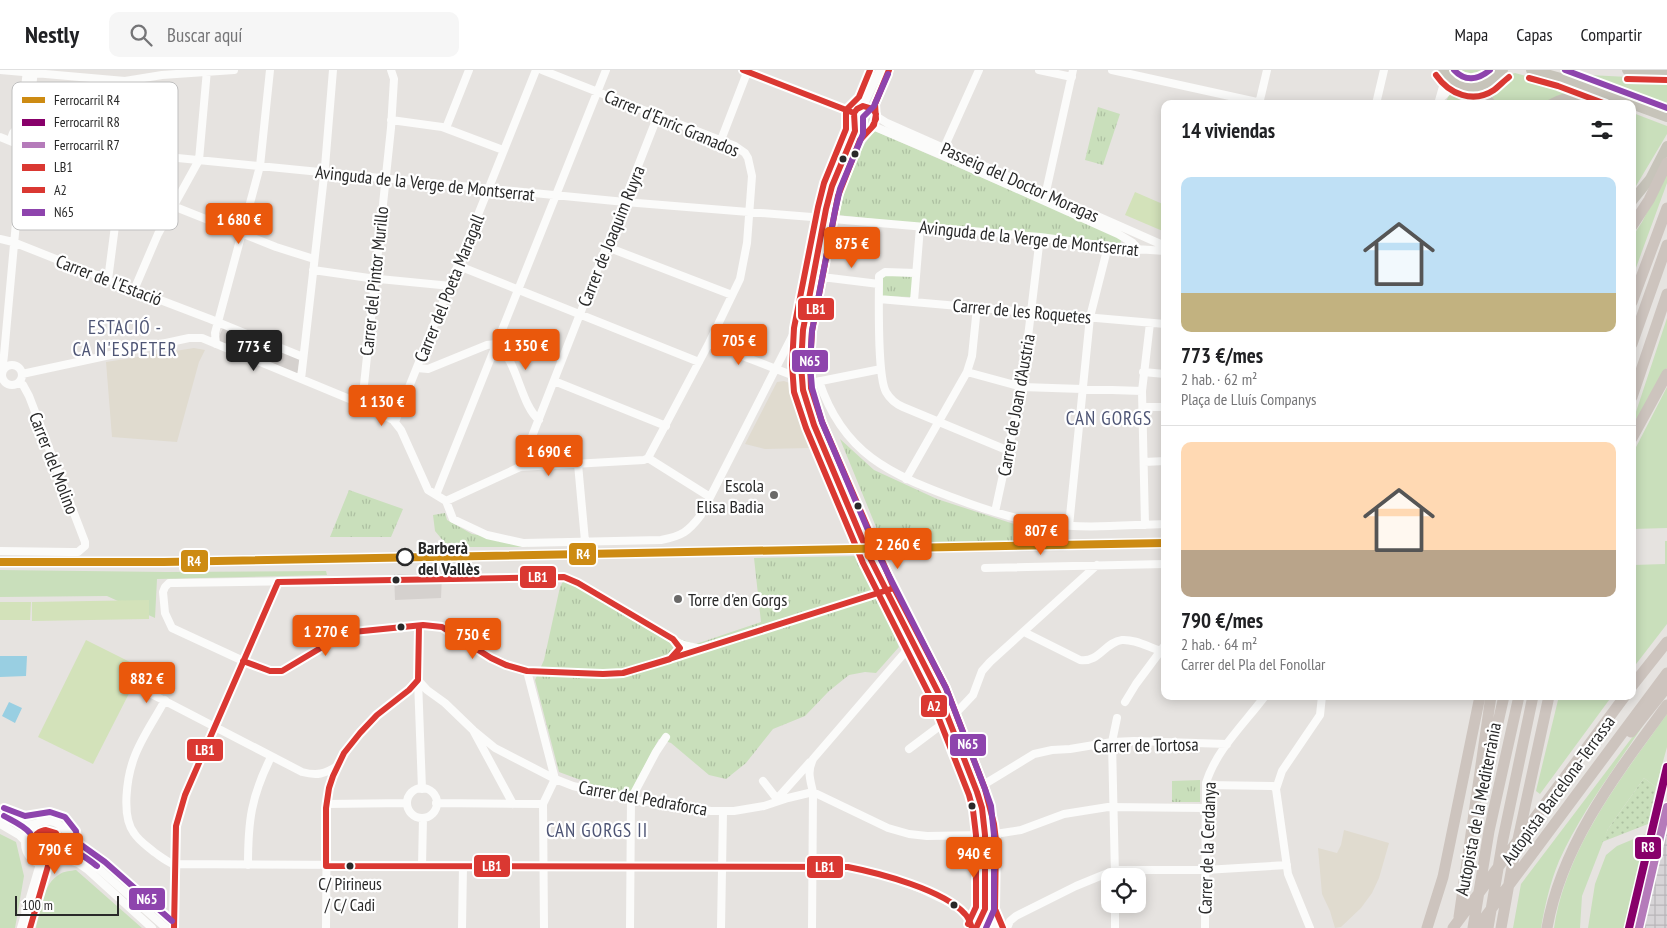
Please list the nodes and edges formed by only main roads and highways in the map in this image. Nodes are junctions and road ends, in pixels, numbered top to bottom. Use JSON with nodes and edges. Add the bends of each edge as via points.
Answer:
{"nodes":[{"id":1,"x":1443,"y":70,"type":"edge"},
{"id":2,"x":1531,"y":70,"type":"edge"},
{"id":3,"x":1627,"y":70,"type":"edge"},
{"id":4,"x":1667,"y":71,"type":"edge"},
{"id":5,"x":1499,"y":72,"type":"edge"},
{"id":6,"x":1467,"y":87,"type":"junction"},
{"id":7,"x":1487,"y":100,"type":"edge"},
{"id":8,"x":1560,"y":100,"type":"edge"},
{"id":9,"x":1615,"y":100,"type":"edge"},
{"id":10,"x":1624,"y":100,"type":"edge"},
{"id":11,"x":1636,"y":104,"type":"edge"},
{"id":12,"x":1667,"y":117,"type":"edge"},
{"id":13,"x":1667,"y":146,"type":"edge"},
{"id":14,"x":1667,"y":162,"type":"edge"},
{"id":15,"x":1636,"y":196,"type":"edge"},
{"id":16,"x":1667,"y":208,"type":"edge"},
{"id":17,"x":1636,"y":220,"type":"edge"},
{"id":18,"x":1667,"y":245,"type":"edge"},
{"id":19,"x":1667,"y":268,"type":"edge"},
{"id":20,"x":1636,"y":289,"type":"edge"},
{"id":21,"x":1636,"y":291,"type":"edge"},
{"id":22,"x":1667,"y":294,"type":"edge"},
{"id":23,"x":1636,"y":333,"type":"edge"},
{"id":24,"x":1667,"y":374,"type":"edge"},
{"id":25,"x":1636,"y":385,"type":"edge"},
{"id":26,"x":1636,"y":431,"type":"edge"},
{"id":27,"x":1667,"y":642,"type":"edge"},
{"id":28,"x":1667,"y":673,"type":"edge"},
{"id":29,"x":1636,"y":681,"type":"edge"},
{"id":30,"x":1667,"y":687,"type":"edge"},
{"id":31,"x":1479,"y":700,"type":"edge"},
{"id":32,"x":1490,"y":700,"type":"edge"},
{"id":33,"x":1503,"y":700,"type":"edge"},
{"id":34,"x":1518,"y":700,"type":"edge"},
{"id":35,"x":1532,"y":700,"type":"edge"},
{"id":36,"x":1548,"y":700,"type":"edge"},
{"id":37,"x":1622,"y":700,"type":"edge"},
{"id":38,"x":1667,"y":705,"type":"edge"},
{"id":39,"x":1527,"y":818,"type":"junction"},
{"id":40,"x":1537,"y":848,"type":"junction"},
{"id":41,"x":1465,"y":884,"type":"junction"},
{"id":42,"x":1427,"y":928,"type":"edge"},
{"id":43,"x":1453,"y":928,"type":"edge"},
{"id":44,"x":1457,"y":928,"type":"edge"},
{"id":45,"x":1473,"y":928,"type":"edge"},
{"id":46,"x":1478,"y":928,"type":"edge"},
{"id":47,"x":1488,"y":928,"type":"edge"},
{"id":48,"x":1501,"y":928,"type":"edge"},
{"id":49,"x":1505,"y":928,"type":"edge"},
{"id":50,"x":1547,"y":928,"type":"edge"}],
"edges":[{"from":1,"to":6,"type":"main road","via":[[1452,81]]},
{"from":2,"to":10,"type":"main road"},
{"from":3,"to":4,"type":"main road"},
{"from":5,"to":6,"type":"main road","via":[[1485,84]]},
{"from":6,"to":7,"type":"main road","via":[[1479,91]]},
{"from":8,"to":9,"type":"main road","via":[[1584,96]]},
{"from":11,"to":12,"type":"main road"},
{"from":13,"to":15,"type":"main road","via":[[1650,179]]},
{"from":14,"to":17,"type":"highway"},
{"from":16,"to":21,"type":"highway"},
{"from":18,"to":23,"type":"highway"},
{"from":19,"to":20,"type":"highway"},
{"from":22,"to":25,"type":"highway"},
{"from":24,"to":26,"type":"highway"},
{"from":27,"to":29,"type":"highway"},
{"from":28,"to":40,"type":"highway","name":"Autopista Barcelona-Terrassa"},
{"from":30,"to":40,"type":"highway","via":[[1563,820]]},
{"from":31,"to":42,"type":"highway","via":[[1443,877]]},
{"from":32,"to":41,"type":"highway"},
{"from":33,"to":41,"type":"highway"},
{"from":34,"to":45,"type":"highway","name":"Autopista de la Mediterrània","via":[[1489,831]]},
{"from":35,"to":47,"type":"highway","name":"Autopista de la Mediterrània"},
{"from":36,"to":39,"type":"highway"},
{"from":37,"to":39,"type":"highway","name":"Autopista Barcelona-Terrassa"},
{"from":38,"to":50,"type":"highway","via":[[1615,778],[1577,841],[1555,892]]},
{"from":39,"to":43,"type":"highway","name":"Autopista Barcelona-Terrassa"},
{"from":39,"to":48,"type":"highway"},
{"from":39,"to":49,"type":"highway"},
{"from":40,"to":46,"type":"highway","name":"Autopista Barcelona-Terrassa"},
{"from":41,"to":44,"type":"highway"}]}
